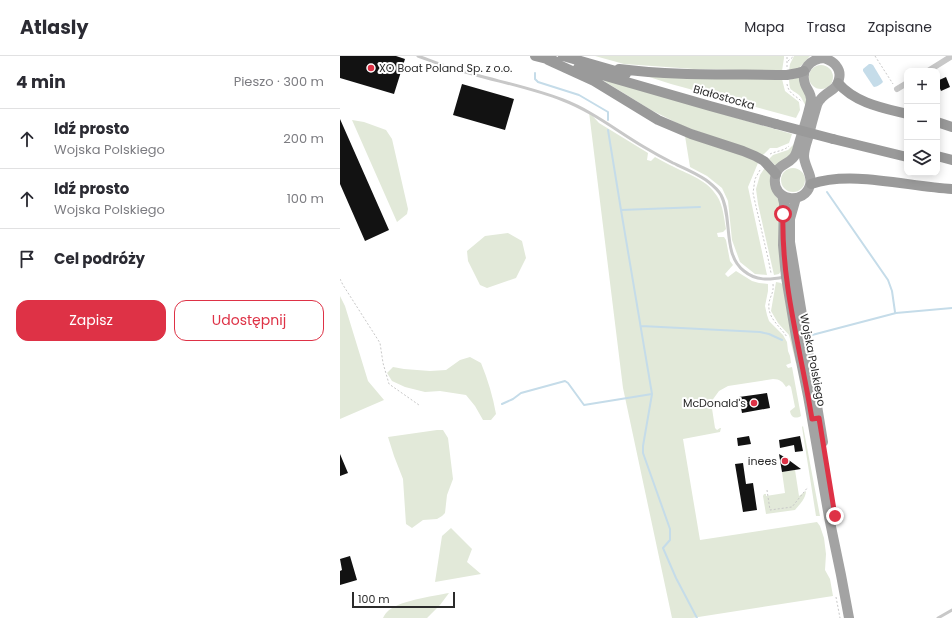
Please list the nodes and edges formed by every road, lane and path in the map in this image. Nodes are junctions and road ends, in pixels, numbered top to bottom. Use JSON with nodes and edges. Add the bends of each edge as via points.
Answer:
{"nodes":[{"id":1,"x":418,"y":56,"type":"edge"},
{"id":2,"x":535,"y":56,"type":"edge"},
{"id":3,"x":563,"y":56,"type":"edge"},
{"id":4,"x":794,"y":56,"type":"edge"},
{"id":5,"x":875,"y":56,"type":"edge"},
{"id":6,"x":952,"y":56,"type":"edge"},
{"id":7,"x":548,"y":60,"type":"junction"},
{"id":8,"x":787,"y":61,"type":"dead end"},
{"id":9,"x":599,"y":66,"type":"junction"},
{"id":10,"x":933,"y":68,"type":"edge"},
{"id":11,"x":804,"y":70,"type":"junction"},
{"id":12,"x":838,"y":83,"type":"junction"},
{"id":13,"x":904,"y":86,"type":"edge"},
{"id":14,"x":897,"y":89,"type":"joint"},
{"id":15,"x":813,"y":105,"type":"junction"},
{"id":16,"x":904,"y":113,"type":"edge"},
{"id":17,"x":777,"y":121,"type":"junction"},
{"id":18,"x":940,"y":123,"type":"edge"},
{"id":19,"x":952,"y":127,"type":"edge"},
{"id":20,"x":834,"y":136,"type":"junction"},
{"id":21,"x":904,"y":149,"type":"edge"},
{"id":22,"x":904,"y":156,"type":"edge"},
{"id":23,"x":940,"y":157,"type":"edge"},
{"id":24,"x":952,"y":160,"type":"edge"},
{"id":25,"x":940,"y":164,"type":"edge"},
{"id":26,"x":952,"y":167,"type":"edge"},
{"id":27,"x":776,"y":174,"type":"junction"},
{"id":28,"x":811,"y":184,"type":"junction"},
{"id":29,"x":952,"y":189,"type":"edge"},
{"id":30,"x":782,"y":196,"type":"junction"},
{"id":31,"x":796,"y":198,"type":"junction"},
{"id":32,"x":791,"y":276,"type":"junction"},
{"id":33,"x":340,"y":279,"type":"edge"},
{"id":34,"x":419,"y":406,"type":"dead end"},
{"id":35,"x":808,"y":487,"type":"dead end"},
{"id":36,"x":767,"y":490,"type":"dead end"},
{"id":37,"x":952,"y":610,"type":"edge"},
{"id":38,"x":849,"y":618,"type":"edge"},
{"id":39,"x":938,"y":618,"type":"edge"}],
"edges":[{"from":1,"to":32,"type":"lane","via":[[574,104],[654,153],[700,176],[720,194],[728,220],[733,258],[737,264],[748,274],[759,279]]},
{"from":2,"to":7,"type":"highway","name":"Białostocka"},
{"from":3,"to":9,"type":"highway","name":"Białostocka"},
{"from":4,"to":8,"type":"path"},
{"from":5,"to":14,"type":"path"},
{"from":6,"to":10,"type":"street"},
{"from":7,"to":17,"type":"highway","name":"Białostocka","via":[[710,106]]},
{"from":7,"to":27,"type":"highway","via":[[594,81],[673,127],[755,156],[764,161]]},
{"from":9,"to":11,"type":"highway","via":[[672,73],[787,75]]},
{"from":9,"to":17,"type":"highway","name":"Białostocka"},
{"from":11,"to":12,"type":"main road","via":[[814,61],[829,59],[840,73]]},
{"from":11,"to":15,"type":"main road","via":[[804,81]]},
{"from":12,"to":15,"type":"main road"},
{"from":12,"to":16,"type":"highway","via":[[851,95],[864,101]]},
{"from":13,"to":14,"type":"street"},
{"from":15,"to":27,"type":"main road","via":[[796,153]]},
{"from":15,"to":28,"type":"main road","via":[[804,154]]},
{"from":17,"to":20,"type":"highway","name":"Białostocka","bridge":true},
{"from":18,"to":19,"type":"highway"},
{"from":20,"to":21,"type":"highway","name":"Białostocka"},
{"from":20,"to":22,"type":"highway","name":"Białostocka"},
{"from":23,"to":24,"type":"highway"},
{"from":25,"to":26,"type":"highway"},
{"from":27,"to":30,"type":"main road","name":"Wojska Polskiego","via":[[775,185]]},
{"from":28,"to":29,"type":"highway","via":[[821,180],[858,179]]},
{"from":28,"to":31,"type":"main road","via":[[805,193]]},
{"from":30,"to":31,"type":"main road"},
{"from":30,"to":32,"type":"main road","name":"Wojska Polskiego","via":[[783,245]]},
{"from":31,"to":32,"type":"main road","name":"Wojska Polskiego","via":[[790,219]]},
{"from":32,"to":38,"type":"main road","name":"Wojska Polskiego","via":[[829,517]]},
{"from":33,"to":34,"type":"path","via":[[380,343],[389,384]]},
{"from":35,"to":36,"type":"path","via":[[792,507],[770,510]]},
{"from":37,"to":39,"type":"lane"}]}
